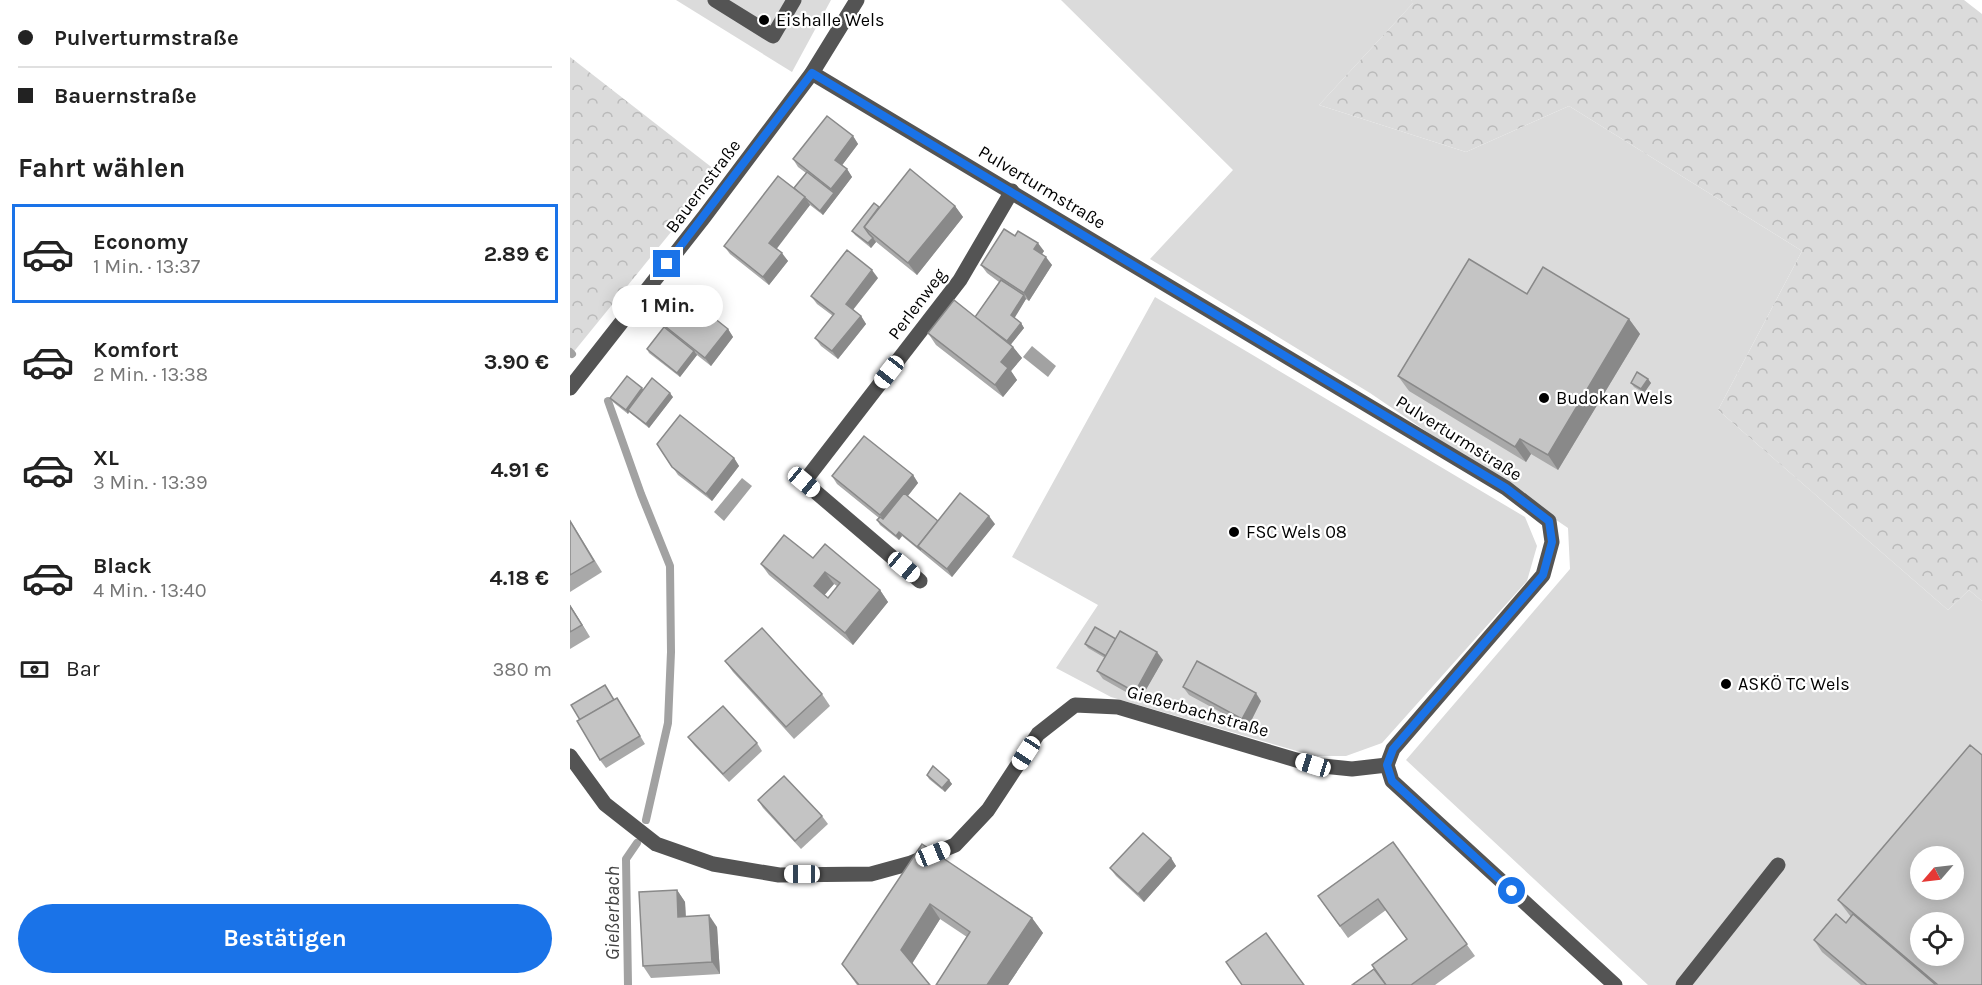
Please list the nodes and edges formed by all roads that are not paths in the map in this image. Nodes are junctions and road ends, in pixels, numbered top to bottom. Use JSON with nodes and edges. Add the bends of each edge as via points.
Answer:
{"nodes":[{"id":1,"x":715,"y":0,"type":"edge"},
{"id":2,"x":794,"y":0,"type":"edge"},
{"id":3,"x":857,"y":0,"type":"edge"},
{"id":4,"x":812,"y":73,"type":"junction"},
{"id":5,"x":1012,"y":191,"type":"junction"},
{"id":6,"x":570,"y":388,"type":"edge"},
{"id":7,"x":920,"y":581,"type":"dead end"},
{"id":8,"x":570,"y":756,"type":"edge"},
{"id":9,"x":1387,"y":765,"type":"junction"},
{"id":10,"x":1778,"y":865,"type":"dead end"},
{"id":11,"x":1615,"y":985,"type":"edge"},
{"id":12,"x":1683,"y":985,"type":"edge"}],
"edges":[{"from":1,"to":2,"type":"street","via":[[773,36]]},
{"from":3,"to":4,"type":"street","name":"Bauernstraße"},
{"from":4,"to":5,"type":"street","name":"Pulverturmstraße"},
{"from":4,"to":6,"type":"street","name":"Bauernstraße"},
{"from":5,"to":7,"type":"street","name":"Perlenweg","via":[[960,280],[804,482]]},
{"from":5,"to":9,"type":"street","name":"Pulverturmstraße","via":[[1506,488],[1549,521],[1552,542],[1543,575],[1393,749]]},
{"from":8,"to":9,"type":"street","name":"Gießerbachstraße","via":[[605,804],[656,844],[713,864],[779,875],[871,874],[955,845],[988,810],[1038,734],[1075,705],[1118,707],[1313,765],[1352,769]]},
{"from":9,"to":11,"type":"street","via":[[1392,781]]},
{"from":10,"to":12,"type":"street"}]}
